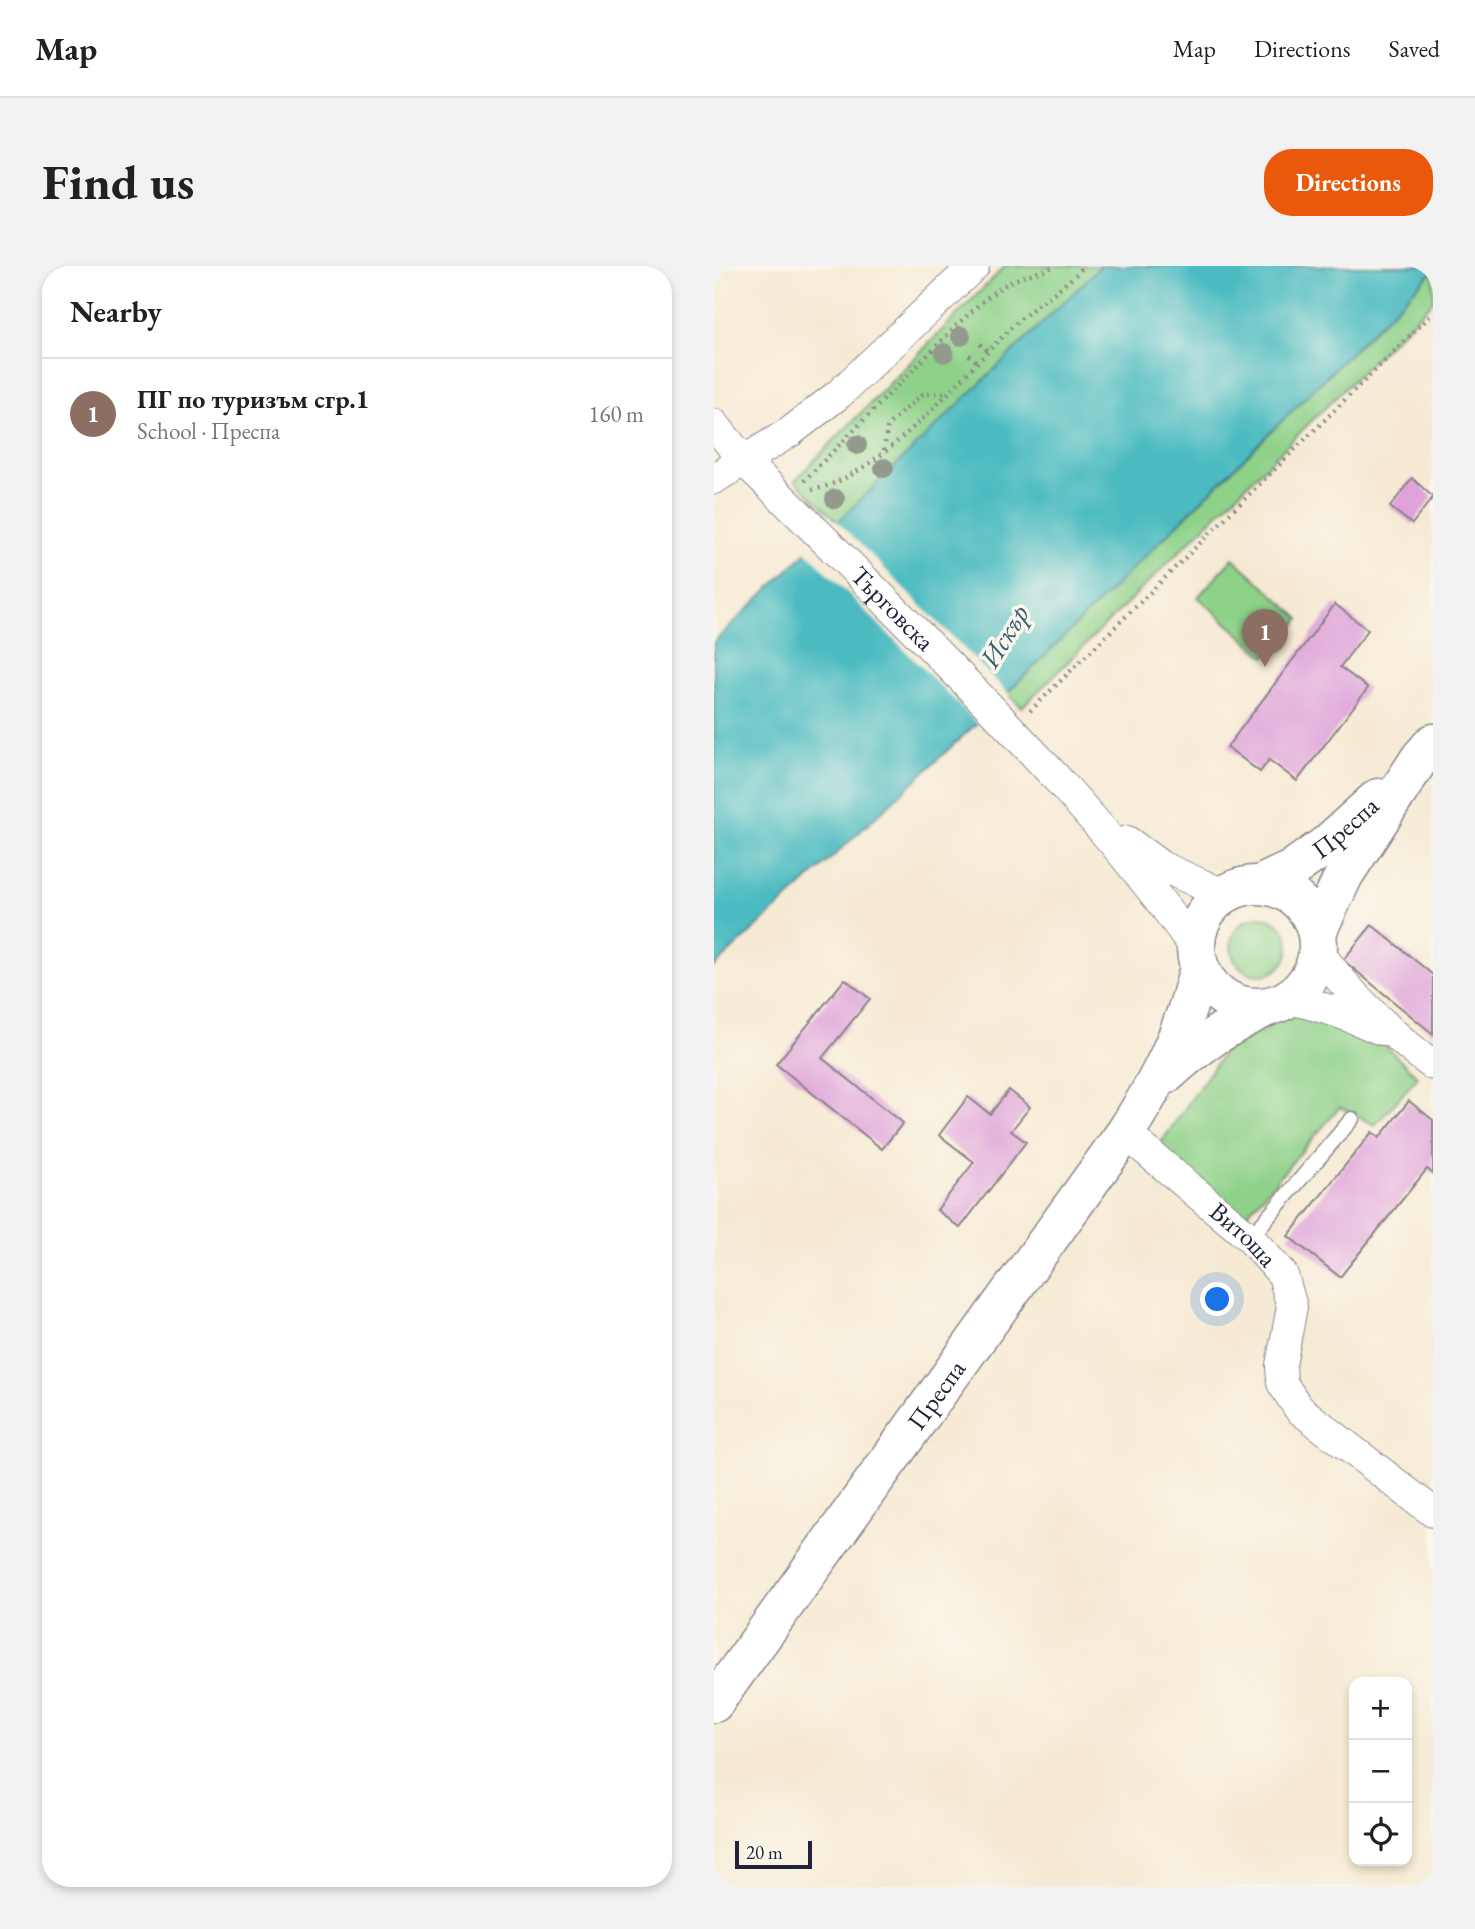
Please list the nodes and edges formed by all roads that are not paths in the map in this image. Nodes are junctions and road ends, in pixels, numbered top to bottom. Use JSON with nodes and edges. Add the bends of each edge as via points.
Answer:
{"nodes":[{"id":1,"x":958,"y":271,"type":"edge"},
{"id":2,"x":714,"y":424,"type":"edge"},
{"id":3,"x":744,"y":461,"type":"junction"},
{"id":4,"x":714,"y":479,"type":"edge"},
{"id":5,"x":1427,"y":750,"type":"edge"},
{"id":6,"x":1072,"y":793,"type":"junction"},
{"id":7,"x":1261,"y":884,"type":"junction"},
{"id":8,"x":1223,"y":894,"type":"junction"},
{"id":9,"x":1318,"y":942,"type":"junction"},
{"id":10,"x":1197,"y":958,"type":"junction"},
{"id":11,"x":1278,"y":1003,"type":"junction"},
{"id":12,"x":1394,"y":1036,"type":"junction"},
{"id":13,"x":1433,"y":1065,"type":"edge"},
{"id":14,"x":1156,"y":1086,"type":"junction"},
{"id":15,"x":1352,"y":1119,"type":"dead end"},
{"id":16,"x":1125,"y":1133,"type":"junction"},
{"id":17,"x":1250,"y":1238,"type":"junction"},
{"id":18,"x":1433,"y":1512,"type":"edge"},
{"id":19,"x":714,"y":1703,"type":"edge"}],
"edges":[{"from":1,"to":3,"type":"street","via":[[839,394]]},
{"from":2,"to":3,"type":"street","name":"Търговска"},
{"from":3,"to":4,"type":"street"},
{"from":3,"to":6,"type":"street","name":"Търговска"},
{"from":5,"to":7,"type":"main road","name":"Преспа","via":[[1326,845],[1292,870]]},
{"from":5,"to":9,"type":"main road","name":"Преспа","via":[[1344,875]]},
{"from":6,"to":8,"type":"street","name":"Търговска","via":[[1161,866]]},
{"from":6,"to":10,"type":"street","name":"Търговска","via":[[1135,867]]},
{"from":7,"to":8,"type":"main road"},
{"from":7,"to":9,"type":"main road","via":[[1297,899],[1310,914]]},
{"from":8,"to":10,"type":"main road","via":[[1208,908],[1198,927]]},
{"from":9,"to":11,"type":"main road","via":[[1313,971],[1303,987]]},
{"from":9,"to":12,"type":"street","via":[[1336,976]]},
{"from":10,"to":11,"type":"main road","via":[[1210,986],[1226,1000],[1247,1007]]},
{"from":10,"to":14,"type":"main road","name":"Преспа","via":[[1177,1040]]},
{"from":11,"to":12,"type":"street","via":[[1344,1013]]},
{"from":11,"to":14,"type":"main road","name":"Преспа","via":[[1192,1050]]},
{"from":12,"to":13,"type":"street"},
{"from":14,"to":16,"type":"main road","name":"Преспа"},
{"from":15,"to":17,"type":"lane"},
{"from":16,"to":17,"type":"street","name":"Витоша"},
{"from":16,"to":19,"type":"main road","name":"Преспа"},
{"from":17,"to":18,"type":"street","name":"Витоша","via":[[1283,1275],[1292,1307],[1282,1384],[1299,1409]]}]}
